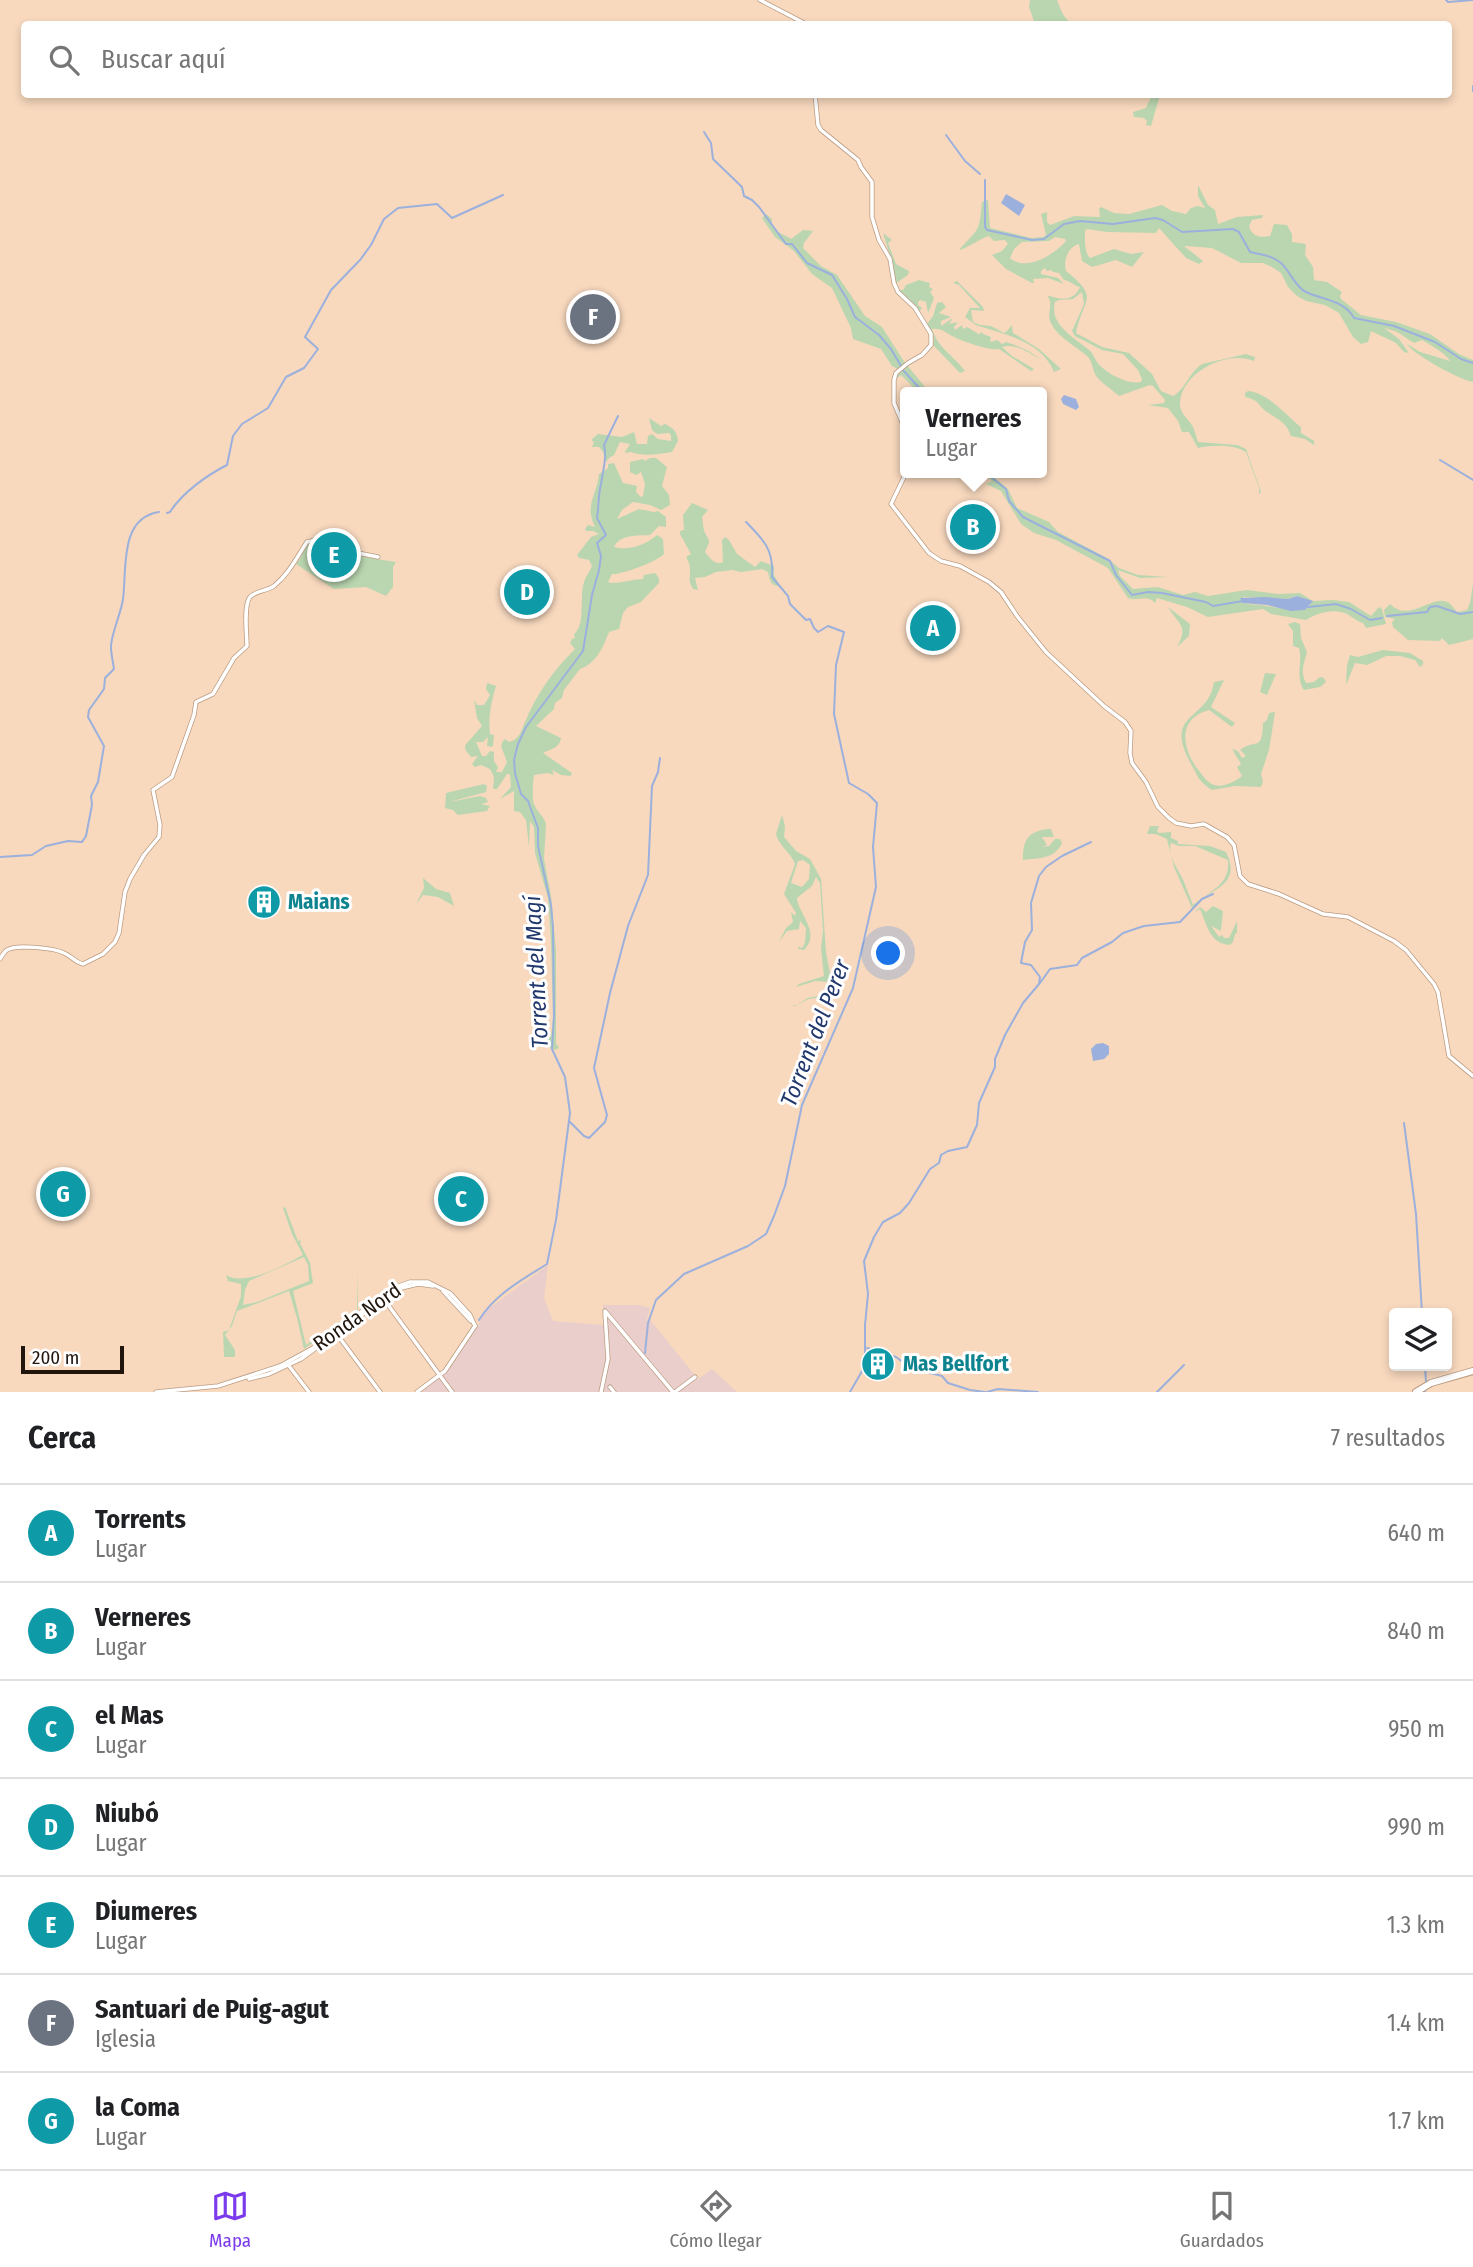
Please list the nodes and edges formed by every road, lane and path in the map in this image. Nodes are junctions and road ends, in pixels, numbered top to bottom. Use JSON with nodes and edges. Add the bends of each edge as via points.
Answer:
{"nodes":[{"id":1,"x":760,"y":0,"type":"edge"},
{"id":2,"x":800,"y":21,"type":"edge"},
{"id":3,"x":815,"y":98,"type":"edge"},
{"id":4,"x":900,"y":417,"type":"edge"},
{"id":5,"x":904,"y":478,"type":"edge"},
{"id":6,"x":378,"y":557,"type":"dead end"},
{"id":7,"x":0,"y":959,"type":"edge"},
{"id":8,"x":1473,"y":1076,"type":"edge"},
{"id":9,"x":382,"y":1298,"type":"junction"},
{"id":10,"x":336,"y":1332,"type":"junction"},
{"id":11,"x":288,"y":1364,"type":"junction"},
{"id":12,"x":1473,"y":1371,"type":"edge"},
{"id":13,"x":440,"y":1375,"type":"junction"},
{"id":14,"x":695,"y":1377,"type":"dead end"},
{"id":15,"x":610,"y":1387,"type":"dead end"},
{"id":16,"x":156,"y":1392,"type":"edge"},
{"id":17,"x":309,"y":1392,"type":"edge"},
{"id":18,"x":380,"y":1392,"type":"edge"},
{"id":19,"x":417,"y":1392,"type":"edge"},
{"id":20,"x":452,"y":1392,"type":"edge"},
{"id":21,"x":601,"y":1392,"type":"edge"},
{"id":22,"x":614,"y":1392,"type":"edge"},
{"id":23,"x":674,"y":1392,"type":"edge"},
{"id":24,"x":1416,"y":1392,"type":"edge"}],
"edges":[{"from":1,"to":2,"type":"street"},
{"from":3,"to":4,"type":"street","via":[[821,130],[858,160],[872,182],[872,216],[890,259],[894,283],[931,334],[931,345],[896,373],[894,403]]},
{"from":5,"to":8,"type":"street","via":[[891,504],[898,515],[929,553],[981,577],[1001,592],[1046,652],[1125,722],[1131,731],[1132,763],[1158,807],[1176,823],[1204,824],[1227,836],[1234,845],[1240,876],[1254,887],[1322,914],[1348,918],[1406,950],[1438,992],[1449,1056]]},
{"from":6,"to":7,"type":"street","via":[[316,540],[307,542],[299,559],[275,586],[248,600],[247,646],[213,694],[196,702],[172,777],[153,790],[159,837],[130,879],[115,942],[83,964],[55,949],[17,947],[6,950]]},
{"from":9,"to":10,"type":"street","name":"Ronda Nord"},
{"from":9,"to":13,"type":"street"},
{"from":9,"to":13,"type":"street","name":"Ronda Nord","via":[[407,1285],[430,1285],[444,1292],[475,1326]]},
{"from":10,"to":11,"type":"street","name":"Ronda Nord"},
{"from":10,"to":18,"type":"street"},
{"from":11,"to":16,"type":"street","name":"Ronda Nord","via":[[254,1379]]},
{"from":11,"to":17,"type":"street"},
{"from":12,"to":24,"type":"street"},
{"from":13,"to":19,"type":"street"},
{"from":13,"to":20,"type":"street"},
{"from":14,"to":23,"type":"street"},
{"from":15,"to":22,"type":"street"},
{"from":21,"to":23,"type":"street","via":[[608,1359],[605,1311]]}]}
